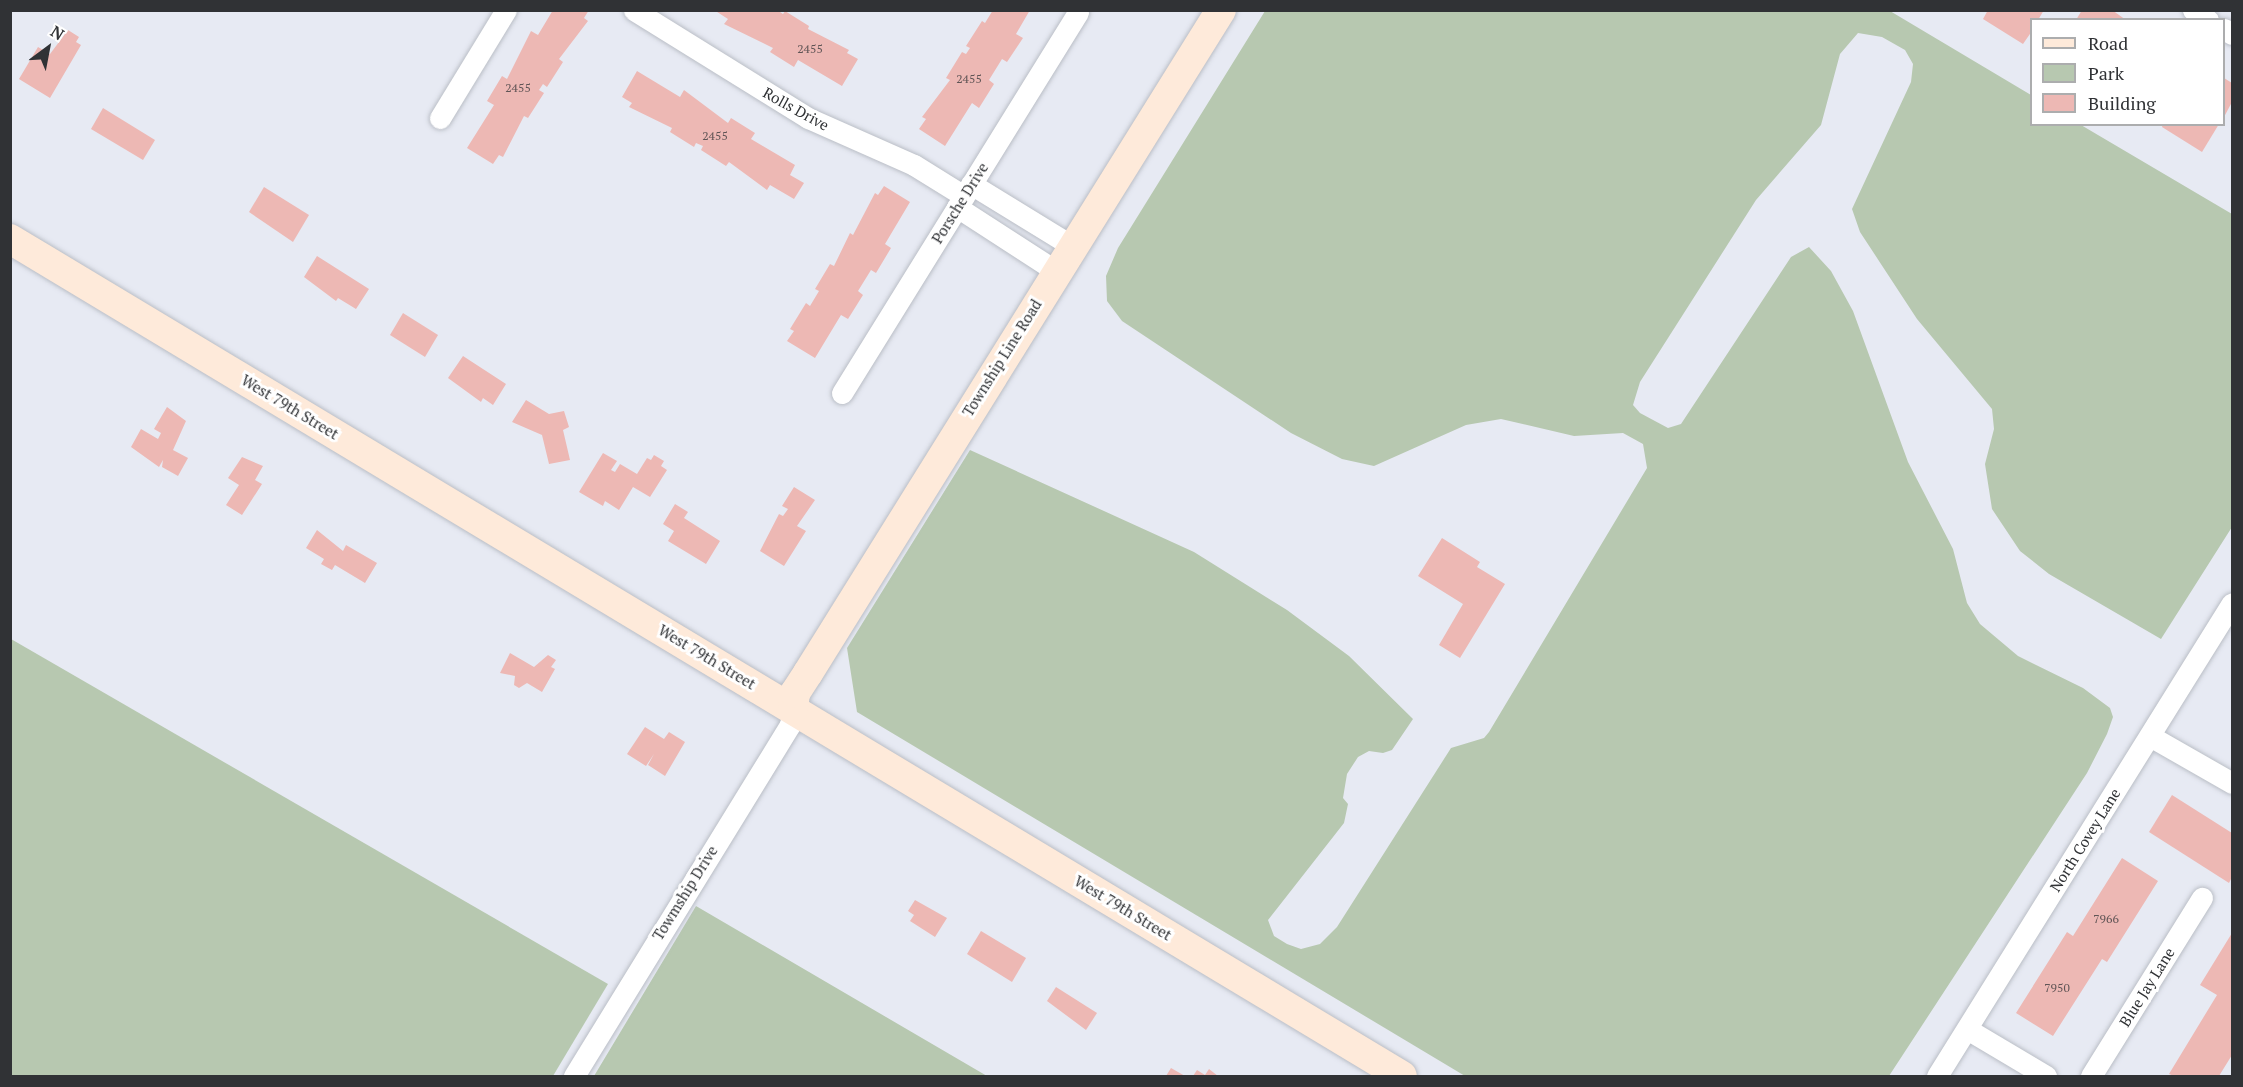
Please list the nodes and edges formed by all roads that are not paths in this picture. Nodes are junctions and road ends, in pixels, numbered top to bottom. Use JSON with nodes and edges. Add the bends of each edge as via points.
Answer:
{"nodes":[{"id":1,"x":506,"y":10,"type":"edge"},
{"id":2,"x":634,"y":10,"type":"edge"},
{"id":3,"x":1221,"y":10,"type":"edge"},
{"id":4,"x":1078,"y":12,"type":"dead end"},
{"id":5,"x":440,"y":118,"type":"dead end"},
{"id":6,"x":964,"y":196,"type":"junction"},
{"id":7,"x":10,"y":239,"type":"edge"},
{"id":8,"x":1064,"y":259,"type":"junction"},
{"id":9,"x":842,"y":393,"type":"dead end"},
{"id":10,"x":2232,"y":603,"type":"edge"},
{"id":11,"x":793,"y":709,"type":"junction"},
{"id":12,"x":2150,"y":736,"type":"junction"},
{"id":13,"x":2232,"y":783,"type":"edge"},
{"id":14,"x":2202,"y":898,"type":"dead end"},
{"id":15,"x":1967,"y":1029,"type":"junction"},
{"id":16,"x":574,"y":1077,"type":"edge"},
{"id":17,"x":1402,"y":1077,"type":"edge"},
{"id":18,"x":1937,"y":1077,"type":"edge"},
{"id":19,"x":2046,"y":1077,"type":"edge"},
{"id":20,"x":2091,"y":1077,"type":"edge"}],
"edges":[{"from":1,"to":5,"type":"street"},
{"from":2,"to":6,"type":"street","name":"Rolls Drive","via":[[808,118],[914,165]]},
{"from":3,"to":8,"type":"main road","name":"Township Line Road"},
{"from":4,"to":6,"type":"street","name":"Porsche Drive"},
{"from":6,"to":8,"type":"street","name":"Rolls Drive"},
{"from":6,"to":8,"type":"street","name":"Rolls Drive"},
{"from":6,"to":9,"type":"street","name":"Porsche Drive"},
{"from":7,"to":11,"type":"main road","name":"West 79th Street"},
{"from":8,"to":11,"type":"main road","name":"Township Line Road","via":[[795,693]]},
{"from":10,"to":12,"type":"street","name":"North Covey Lane"},
{"from":11,"to":16,"type":"street","name":"Towmship Drive","via":[[790,725]]},
{"from":11,"to":17,"type":"main road","name":"West 79th Street"},
{"from":12,"to":13,"type":"street"},
{"from":12,"to":15,"type":"street","name":"North Covey Lane"},
{"from":14,"to":20,"type":"street","name":"Blue Jay Lane"},
{"from":15,"to":18,"type":"street","name":"North Covey Lane"},
{"from":15,"to":19,"type":"street"}]}
